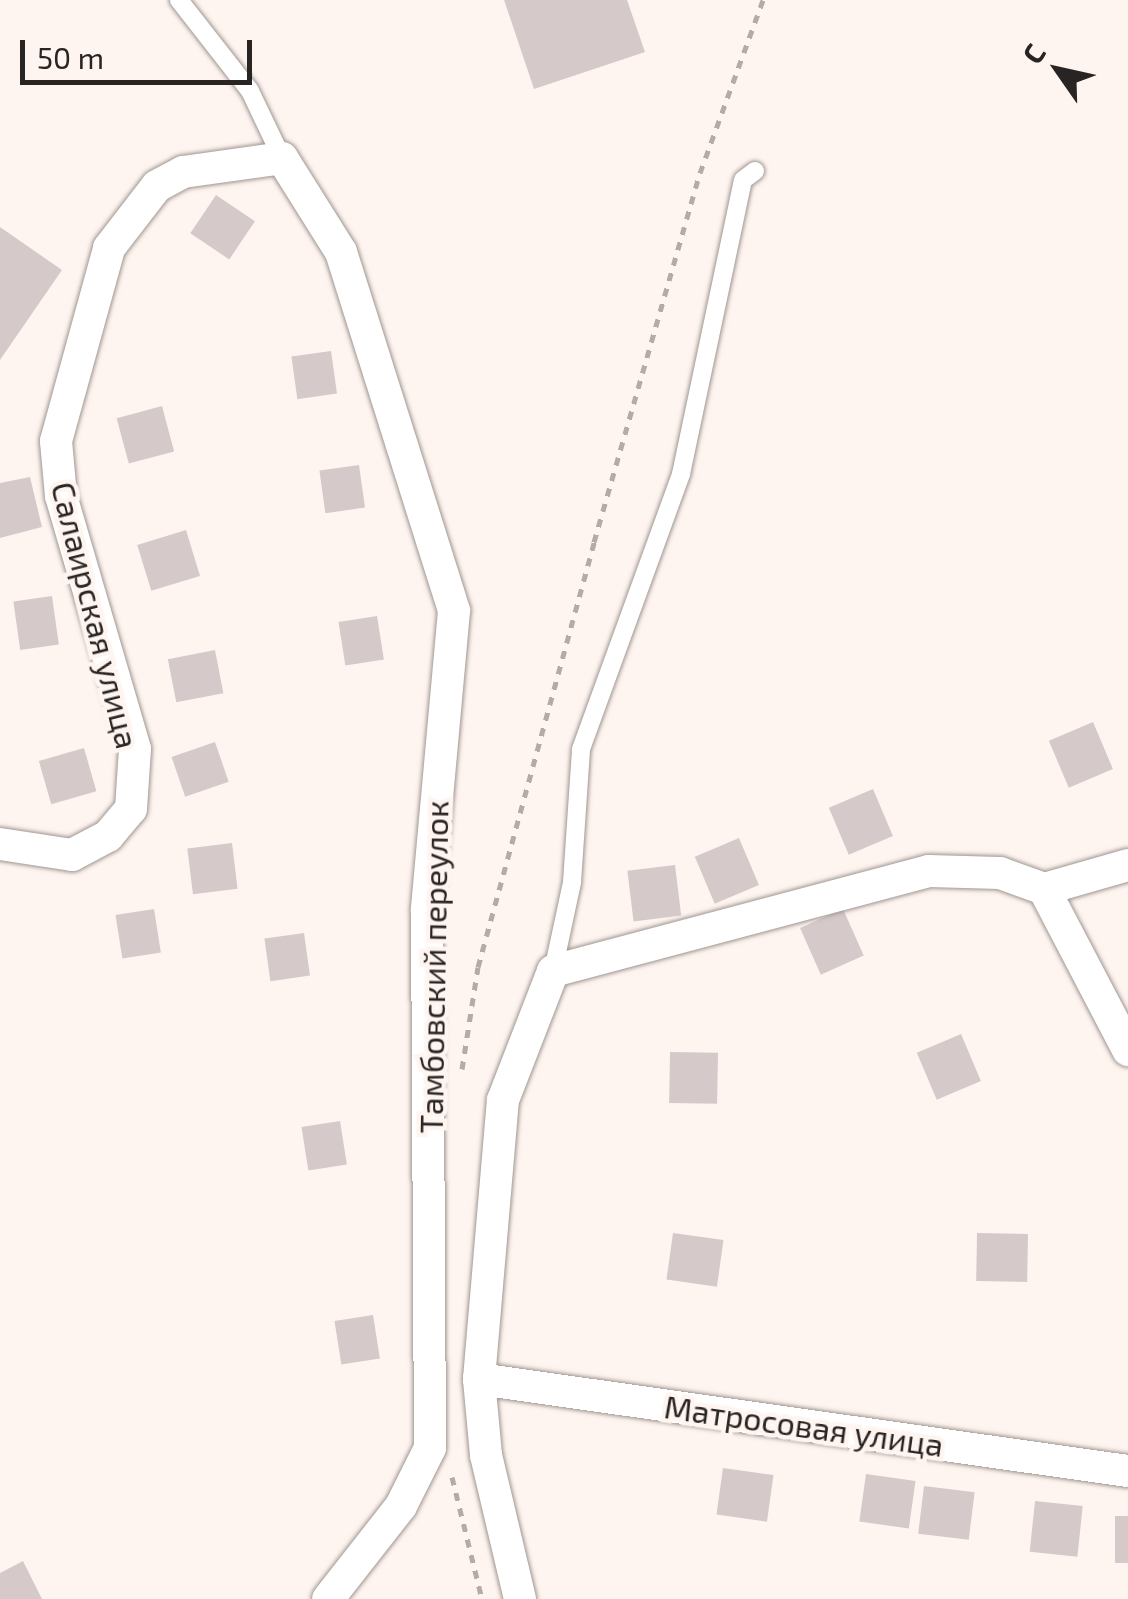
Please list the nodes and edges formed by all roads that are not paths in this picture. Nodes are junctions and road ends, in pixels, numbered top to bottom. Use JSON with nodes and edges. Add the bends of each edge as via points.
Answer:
{"nodes":[{"id":1,"x":180,"y":0,"type":"edge"},
{"id":2,"x":282,"y":158,"type":"junction"},
{"id":3,"x":755,"y":171,"type":"dead end"},
{"id":4,"x":0,"y":844,"type":"edge"},
{"id":5,"x":1128,"y":866,"type":"edge"},
{"id":6,"x":1044,"y":890,"type":"junction"},
{"id":7,"x":553,"y":971,"type":"junction"},
{"id":8,"x":1128,"y":1050,"type":"edge"},
{"id":9,"x":479,"y":1379,"type":"junction"},
{"id":10,"x":1128,"y":1471,"type":"edge"},
{"id":11,"x":328,"y":1599,"type":"edge"},
{"id":12,"x":520,"y":1599,"type":"edge"}],
"edges":[{"from":1,"to":2,"type":"lane","via":[[250,91]]},
{"from":2,"to":4,"type":"street","name":"Салаирская улица","via":[[184,172],[157,186],[109,248],[56,441],[62,496],[135,749],[131,809],[108,836],[72,855]]},
{"from":2,"to":11,"type":"street","name":"Тамбовский переулок","via":[[341,252],[454,611],[427,910],[430,1448],[402,1506]]},
{"from":3,"to":7,"type":"lane","via":[[743,180],[681,474],[581,750],[572,882]]},
{"from":5,"to":6,"type":"street"},
{"from":6,"to":7,"type":"street","via":[[1000,873],[929,871]]},
{"from":6,"to":8,"type":"street"},
{"from":7,"to":9,"type":"street","via":[[502,1100]]},
{"from":9,"to":10,"type":"street","name":"Матросовая улица"},
{"from":9,"to":12,"type":"street","via":[[486,1455]]}]}
